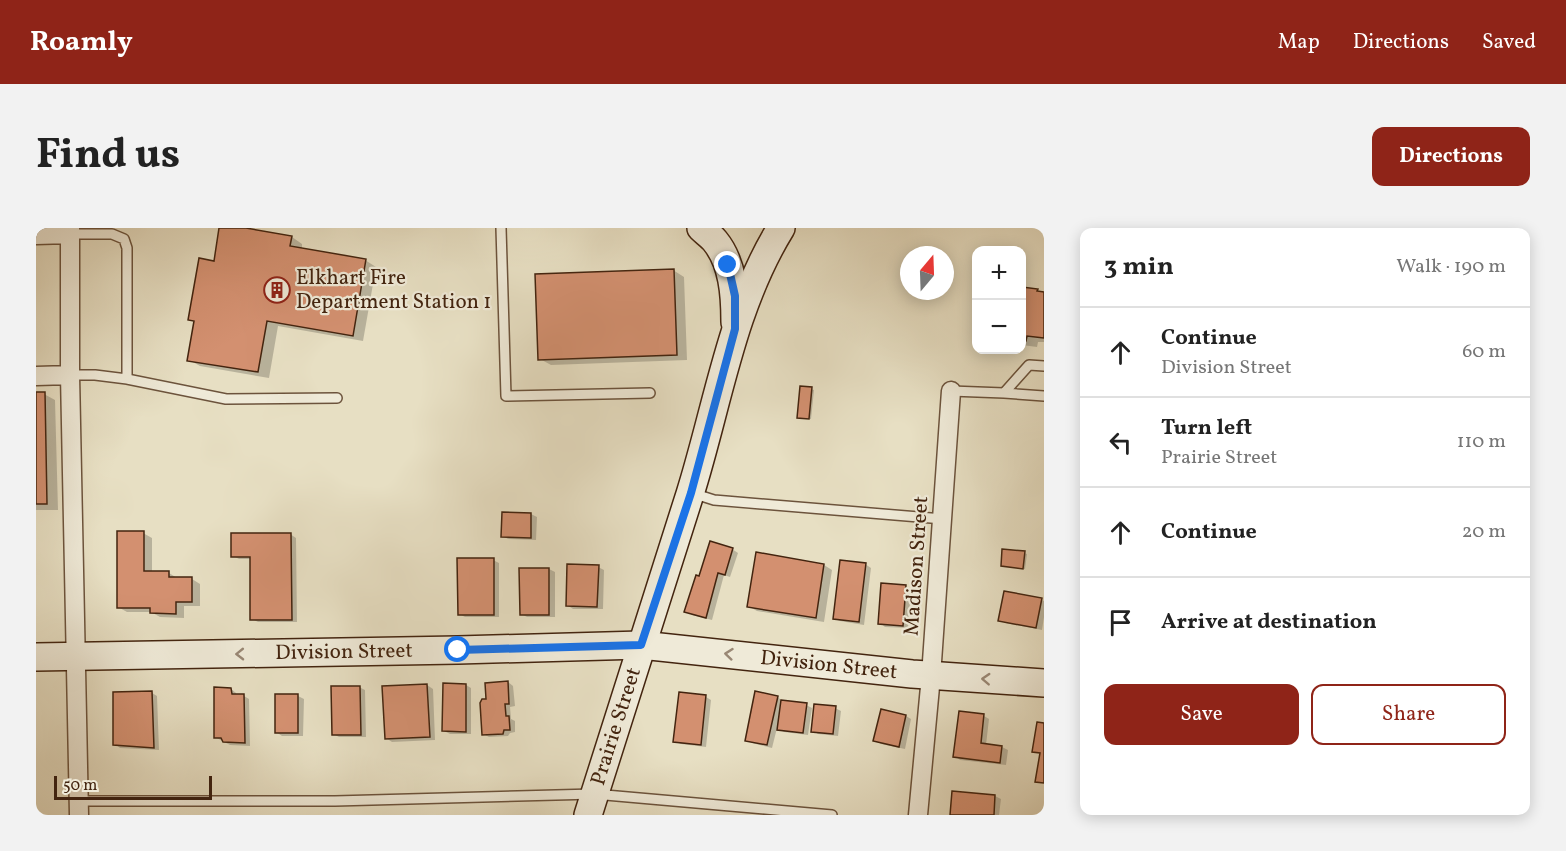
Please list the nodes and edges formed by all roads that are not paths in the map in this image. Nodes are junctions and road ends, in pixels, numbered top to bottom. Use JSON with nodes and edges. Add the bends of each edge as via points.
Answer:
{"nodes":[{"id":1,"x":501,"y":228,"type":"edge"},
{"id":2,"x":701,"y":228,"type":"edge"},
{"id":3,"x":781,"y":228,"type":"edge"},
{"id":4,"x":70,"y":231,"type":"edge"},
{"id":5,"x":36,"y":235,"type":"edge"},
{"id":6,"x":735,"y":329,"type":"junction"},
{"id":7,"x":1044,"y":366,"type":"edge"},
{"id":8,"x":70,"y":375,"type":"junction"},
{"id":9,"x":36,"y":376,"type":"edge"},
{"id":10,"x":127,"y":379,"type":"junction"},
{"id":11,"x":951,"y":392,"type":"joint"},
{"id":12,"x":650,"y":393,"type":"dead end"},
{"id":13,"x":1004,"y":393,"type":"junction"},
{"id":14,"x":1044,"y":396,"type":"edge"},
{"id":15,"x":337,"y":398,"type":"dead end"},
{"id":16,"x":691,"y":493,"type":"junction"},
{"id":17,"x":943,"y":519,"type":"junction"},
{"id":18,"x":641,"y":645,"type":"junction"},
{"id":19,"x":76,"y":656,"type":"junction"},
{"id":20,"x":36,"y":657,"type":"edge"},
{"id":21,"x":931,"y":676,"type":"junction"},
{"id":22,"x":1044,"y":683,"type":"edge"},
{"id":23,"x":591,"y":804,"type":"edge"},
{"id":24,"x":79,"y":808,"type":"edge"},
{"id":25,"x":832,"y":815,"type":"edge"},
{"id":26,"x":918,"y":815,"type":"edge"}],
"edges":[{"from":1,"to":12,"type":"lane","via":[[506,396]]},
{"from":2,"to":6,"type":"street","via":[[715,241],[728,265],[735,296]]},
{"from":3,"to":6,"type":"street","name":"Prairie Street"},
{"from":4,"to":5,"type":"street"},
{"from":4,"to":8,"type":"street"},
{"from":4,"to":10,"type":"lane","via":[[112,234],[124,239]]},
{"from":6,"to":16,"type":"street","name":"Prairie Street"},
{"from":7,"to":13,"type":"lane","via":[[1029,365]]},
{"from":8,"to":9,"type":"street"},
{"from":8,"to":10,"type":"lane"},
{"from":8,"to":19,"type":"street"},
{"from":10,"to":15,"type":"lane","via":[[226,399]]},
{"from":11,"to":13,"type":"lane"},
{"from":11,"to":17,"type":"street","name":"Madison Street"},
{"from":13,"to":14,"type":"lane"},
{"from":16,"to":17,"type":"lane","via":[[714,500]]},
{"from":16,"to":18,"type":"street","name":"Prairie Street"},
{"from":17,"to":21,"type":"street","name":"Madison Street"},
{"from":18,"to":19,"type":"street","name":"Division Street","one_way":true},
{"from":21,"to":18,"type":"street","name":"Division Street","one_way":true},
{"from":18,"to":23,"type":"street","name":"Prairie Street"},
{"from":19,"to":20,"type":"street","name":"Division Street"},
{"from":19,"to":24,"type":"street"},
{"from":22,"to":21,"type":"street","name":"Division Street","one_way":true},
{"from":21,"to":26,"type":"street","name":"Madison Street"},
{"from":23,"to":24,"type":"lane","via":[[335,801]]},
{"from":23,"to":25,"type":"lane"}]}
